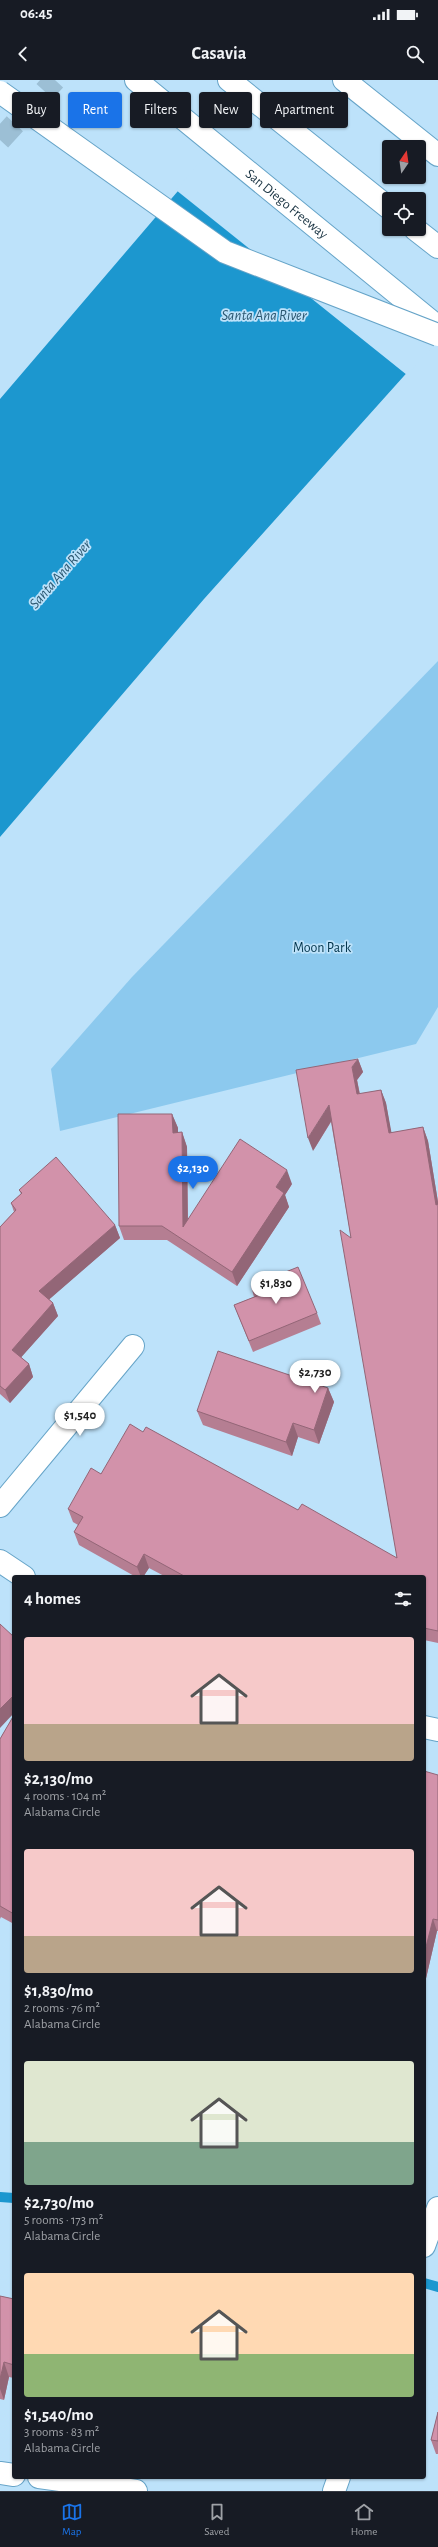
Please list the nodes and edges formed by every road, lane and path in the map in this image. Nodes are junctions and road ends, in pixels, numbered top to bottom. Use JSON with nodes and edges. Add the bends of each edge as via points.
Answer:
{"nodes":[{"id":1,"x":136,"y":80,"type":"edge"},
{"id":2,"x":229,"y":80,"type":"edge"},
{"id":3,"x":344,"y":80,"type":"edge"},
{"id":4,"x":0,"y":92,"type":"edge"},
{"id":5,"x":438,"y":155,"type":"edge"},
{"id":6,"x":382,"y":202,"type":"edge"},
{"id":7,"x":424,"y":236,"type":"edge"},
{"id":8,"x":438,"y":247,"type":"edge"},
{"id":9,"x":438,"y":327,"type":"edge"},
{"id":10,"x":438,"y":336,"type":"edge"},
{"id":11,"x":133,"y":1346,"type":"dead end"},
{"id":12,"x":0,"y":1506,"type":"edge"},
{"id":13,"x":0,"y":1561,"type":"edge"},
{"id":14,"x":21,"y":1575,"type":"edge"},
{"id":15,"x":426,"y":1727,"type":"edge"},
{"id":16,"x":438,"y":1730,"type":"edge"},
{"id":17,"x":438,"y":2208,"type":"edge"},
{"id":18,"x":426,"y":2241,"type":"edge"},
{"id":19,"x":0,"y":2473,"type":"edge"},
{"id":20,"x":12,"y":2475,"type":"edge"},
{"id":21,"x":53,"y":2479,"type":"edge"},
{"id":22,"x":338,"y":2479,"type":"edge"},
{"id":23,"x":136,"y":2491,"type":"edge"},
{"id":24,"x":334,"y":2491,"type":"edge"}],
"edges":[{"from":1,"to":9,"type":"main road","name":"San Diego Freeway"},
{"from":2,"to":6,"type":"main road"},
{"from":3,"to":5,"type":"main road"},
{"from":4,"to":10,"type":"main road","bridge":true,"via":[[225,252]]},
{"from":7,"to":8,"type":"main road"},
{"from":11,"to":12,"type":"main road"},
{"from":13,"to":14,"type":"main road"},
{"from":15,"to":16,"type":"main road"},
{"from":17,"to":18,"type":"main road"},
{"from":19,"to":20,"type":"main road"},
{"from":21,"to":23,"type":"main road"},
{"from":22,"to":24,"type":"main road"}]}
